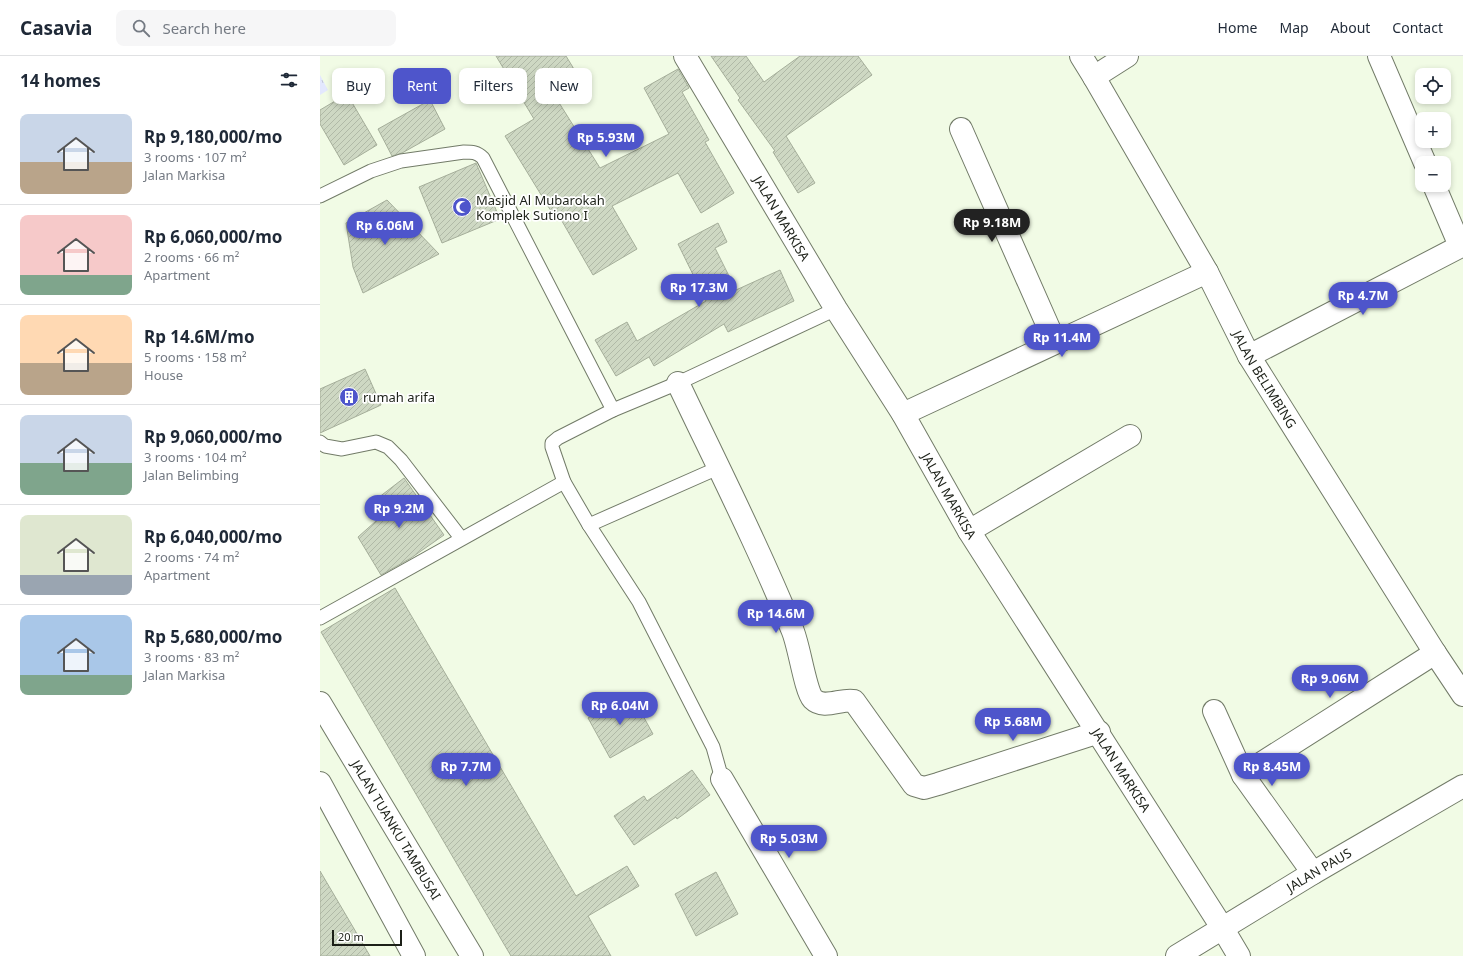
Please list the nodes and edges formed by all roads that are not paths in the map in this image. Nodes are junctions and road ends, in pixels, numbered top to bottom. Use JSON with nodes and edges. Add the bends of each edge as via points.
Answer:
{"nodes":[{"id":1,"x":685,"y":56,"type":"edge"},
{"id":2,"x":1081,"y":56,"type":"edge"},
{"id":3,"x":1127,"y":56,"type":"edge"},
{"id":4,"x":1379,"y":56,"type":"edge"},
{"id":5,"x":1094,"y":77,"type":"junction"},
{"id":6,"x":961,"y":129,"type":"dead end"},
{"id":7,"x":1422,"y":156,"type":"edge"},
{"id":8,"x":1437,"y":192,"type":"edge"},
{"id":9,"x":320,"y":196,"type":"edge"},
{"id":10,"x":1461,"y":246,"type":"edge"},
{"id":11,"x":1207,"y":272,"type":"junction"},
{"id":12,"x":836,"y":309,"type":"junction"},
{"id":13,"x":1055,"y":342,"type":"junction"},
{"id":14,"x":1249,"y":356,"type":"junction"},
{"id":15,"x":678,"y":383,"type":"junction"},
{"id":16,"x":613,"y":410,"type":"junction"},
{"id":17,"x":903,"y":414,"type":"junction"},
{"id":18,"x":1130,"y":436,"type":"dead end"},
{"id":19,"x":320,"y":442,"type":"edge"},
{"id":20,"x":718,"y":468,"type":"junction"},
{"id":21,"x":564,"y":482,"type":"junction"},
{"id":22,"x":589,"y":524,"type":"junction"},
{"id":23,"x":970,"y":532,"type":"junction"},
{"id":24,"x":460,"y":538,"type":"junction"},
{"id":25,"x":320,"y":618,"type":"edge"},
{"id":26,"x":1435,"y":653,"type":"junction"},
{"id":27,"x":1463,"y":694,"type":"edge"},
{"id":28,"x":320,"y":703,"type":"edge"},
{"id":29,"x":1214,"y":711,"type":"dead end"},
{"id":30,"x":1099,"y":732,"type":"junction"},
{"id":31,"x":1243,"y":775,"type":"junction"},
{"id":32,"x":722,"y":779,"type":"joint"},
{"id":33,"x":320,"y":783,"type":"edge"},
{"id":34,"x":1463,"y":786,"type":"edge"},
{"id":35,"x":1313,"y":873,"type":"junction"},
{"id":36,"x":1223,"y":929,"type":"junction"},
{"id":37,"x":414,"y":956,"type":"edge"},
{"id":38,"x":472,"y":956,"type":"edge"},
{"id":39,"x":826,"y":956,"type":"edge"},
{"id":40,"x":1177,"y":956,"type":"edge"},
{"id":41,"x":1239,"y":956,"type":"edge"}],
"edges":[{"from":1,"to":12,"type":"street","name":"JALAN MARKISA"},
{"from":2,"to":5,"type":"street","name":"JALAN BELIMBING"},
{"from":3,"to":5,"type":"street"},
{"from":4,"to":7,"type":"street"},
{"from":5,"to":11,"type":"street","name":"JALAN BELIMBING"},
{"from":6,"to":13,"type":"street"},
{"from":8,"to":10,"type":"street"},
{"from":9,"to":16,"type":"lane","via":[[371,171],[401,161],[464,152],[478,154],[483,158]]},
{"from":10,"to":14,"type":"street"},
{"from":11,"to":13,"type":"street"},
{"from":11,"to":14,"type":"street","name":"JALAN BELIMBING"},
{"from":12,"to":15,"type":"lane"},
{"from":12,"to":17,"type":"street","name":"JALAN MARKISA"},
{"from":13,"to":17,"type":"street"},
{"from":14,"to":26,"type":"street","name":"JALAN BELIMBING"},
{"from":15,"to":16,"type":"lane"},
{"from":15,"to":20,"type":"street"},
{"from":16,"to":21,"type":"lane","via":[[552,443]]},
{"from":17,"to":23,"type":"street","name":"JALAN MARKISA"},
{"from":18,"to":23,"type":"street"},
{"from":19,"to":24,"type":"lane","via":[[325,446],[342,449],[376,442],[388,447],[401,460]]},
{"from":20,"to":22,"type":"lane"},
{"from":20,"to":30,"type":"street","via":[[796,639],[813,699],[827,704],[854,701],[914,785],[924,788],[938,784]]},
{"from":21,"to":22,"type":"lane"},
{"from":21,"to":24,"type":"lane"},
{"from":22,"to":32,"type":"lane","via":[[639,602],[713,747]]},
{"from":23,"to":30,"type":"street","name":"JALAN MARKISA"},
{"from":24,"to":25,"type":"lane"},
{"from":26,"to":27,"type":"street","name":"JALAN BELIMBING"},
{"from":26,"to":31,"type":"street"},
{"from":28,"to":38,"type":"street","name":"JALAN TUANKU TAMBUSAI"},
{"from":29,"to":31,"type":"street"},
{"from":30,"to":36,"type":"street","name":"JALAN MARKISA"},
{"from":31,"to":35,"type":"street"},
{"from":32,"to":39,"type":"street"},
{"from":33,"to":37,"type":"street"},
{"from":34,"to":35,"type":"street","name":"JALAN PAUS"},
{"from":35,"to":36,"type":"street","name":"JALAN PAUS"},
{"from":36,"to":40,"type":"street","name":"JALAN PAUS"},
{"from":36,"to":41,"type":"street","name":"JALAN MARKISA"}]}
